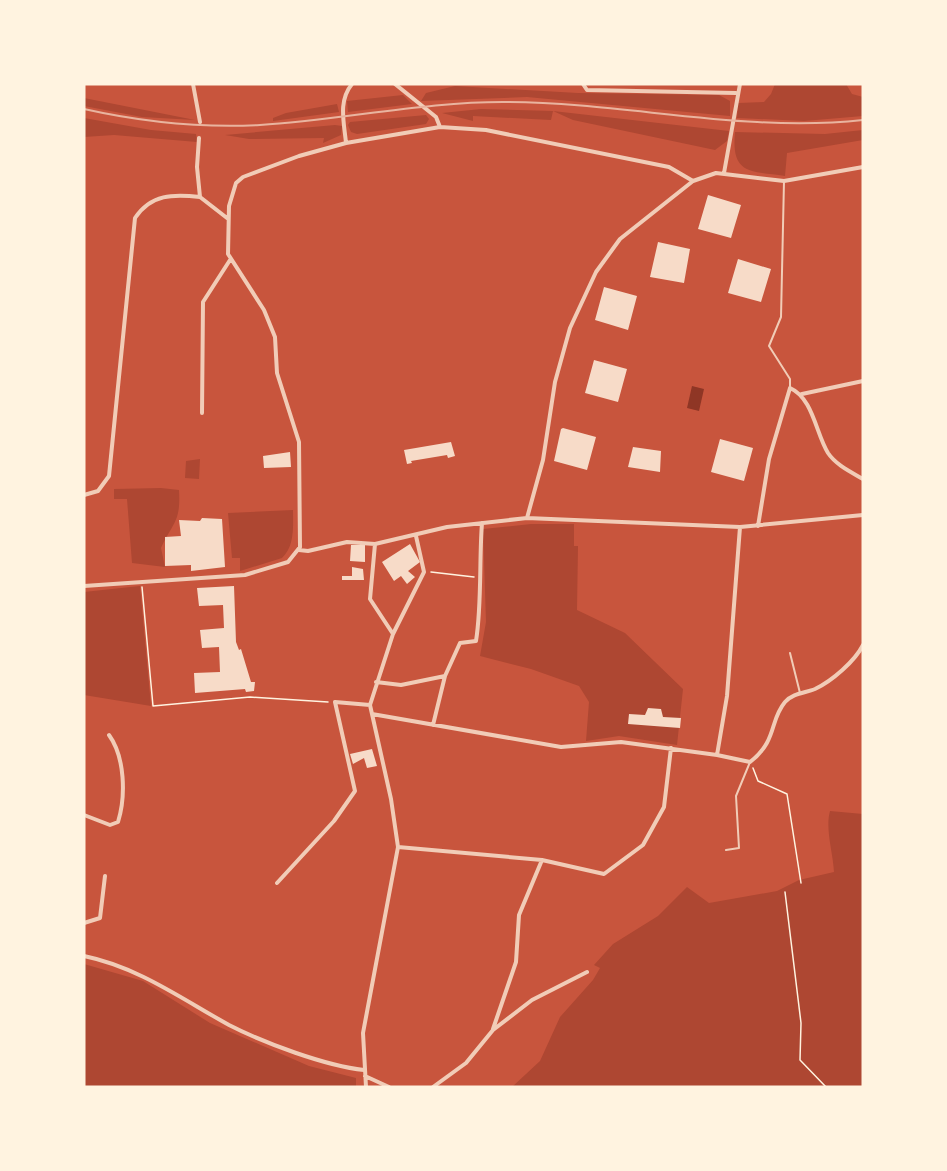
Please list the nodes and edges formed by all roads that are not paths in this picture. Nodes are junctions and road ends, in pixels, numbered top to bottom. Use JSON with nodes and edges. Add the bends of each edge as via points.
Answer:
{"nodes":[{"id":1,"x":194,"y":84,"type":"edge"},
{"id":2,"x":352,"y":84,"type":"edge"},
{"id":3,"x":395,"y":84,"type":"edge"},
{"id":4,"x":584,"y":84,"type":"edge"},
{"id":5,"x":740,"y":84,"type":"edge"},
{"id":6,"x":736,"y":93,"type":"junction"},
{"id":7,"x":200,"y":122,"type":"dead end"},
{"id":8,"x":440,"y":128,"type":"junction"},
{"id":9,"x":199,"y":138,"type":"dead end"},
{"id":10,"x":346,"y":143,"type":"junction"},
{"id":11,"x":863,"y":167,"type":"edge"},
{"id":12,"x":724,"y":173,"type":"junction"},
{"id":13,"x":784,"y":181,"type":"junction"},
{"id":14,"x":693,"y":182,"type":"junction"},
{"id":15,"x":200,"y":197,"type":"junction"},
{"id":16,"x":228,"y":219,"type":"junction"},
{"id":17,"x":230,"y":260,"type":"junction"},
{"id":18,"x":863,"y":381,"type":"edge"},
{"id":19,"x":790,"y":388,"type":"junction"},
{"id":20,"x":802,"y":394,"type":"junction"},
{"id":21,"x":202,"y":413,"type":"dead end"},
{"id":22,"x":863,"y":479,"type":"edge"},
{"id":23,"x":84,"y":495,"type":"edge"},
{"id":24,"x":863,"y":515,"type":"edge"},
{"id":25,"x":527,"y":518,"type":"junction"},
{"id":26,"x":482,"y":523,"type":"junction"},
{"id":27,"x":758,"y":526,"type":"junction"},
{"id":28,"x":740,"y":527,"type":"junction"},
{"id":29,"x":416,"y":536,"type":"junction"},
{"id":30,"x":375,"y":544,"type":"junction"},
{"id":31,"x":299,"y":550,"type":"junction"},
{"id":32,"x":84,"y":586,"type":"edge"},
{"id":33,"x":393,"y":634,"type":"junction"},
{"id":34,"x":863,"y":645,"type":"edge"},
{"id":35,"x":790,"y":653,"type":"dead end"},
{"id":36,"x":445,"y":676,"type":"junction"},
{"id":37,"x":376,"y":682,"type":"junction"},
{"id":38,"x":800,"y":693,"type":"junction"},
{"id":39,"x":370,"y":705,"type":"junction"},
{"id":40,"x":372,"y":714,"type":"junction"},
{"id":41,"x":433,"y":725,"type":"junction"},
{"id":42,"x":109,"y":735,"type":"dead end"},
{"id":43,"x":671,"y":748,"type":"junction"},
{"id":44,"x":717,"y":754,"type":"junction"},
{"id":45,"x":750,"y":762,"type":"junction"},
{"id":46,"x":84,"y":815,"type":"edge"},
{"id":47,"x":398,"y":847,"type":"junction"},
{"id":48,"x":726,"y":850,"type":"dead end"},
{"id":49,"x":542,"y":860,"type":"junction"},
{"id":50,"x":105,"y":876,"type":"dead end"},
{"id":51,"x":277,"y":883,"type":"dead end"},
{"id":52,"x":84,"y":923,"type":"edge"},
{"id":53,"x":84,"y":956,"type":"edge"},
{"id":54,"x":587,"y":972,"type":"dead end"},
{"id":55,"x":493,"y":1030,"type":"junction"},
{"id":56,"x":364,"y":1073,"type":"junction"},
{"id":57,"x":366,"y":1087,"type":"edge"},
{"id":58,"x":389,"y":1087,"type":"edge"},
{"id":59,"x":433,"y":1087,"type":"edge"}],
"edges":[{"from":1,"to":7,"type":"street"},
{"from":2,"to":10,"type":"street","via":[[342,101]]},
{"from":3,"to":8,"type":"street","via":[[436,117]]},
{"from":4,"to":6,"type":"street","via":[[587,90]]},
{"from":5,"to":6,"type":"street"},
{"from":6,"to":12,"type":"street"},
{"from":8,"to":10,"type":"street"},
{"from":8,"to":14,"type":"street","via":[[486,130],[669,167]]},
{"from":9,"to":15,"type":"street"},
{"from":10,"to":16,"type":"street","via":[[243,177],[236,183]]},
{"from":11,"to":13,"type":"street"},
{"from":12,"to":13,"type":"street"},
{"from":12,"to":14,"type":"street"},
{"from":13,"to":19,"type":"lane","via":[[781,317],[769,346],[790,379]]},
{"from":14,"to":25,"type":"street","via":[[620,238],[580,303],[553,393],[543,460]]},
{"from":15,"to":16,"type":"street"},
{"from":15,"to":23,"type":"street","via":[[165,196],[148,201],[135,218],[109,476],[98,491]]},
{"from":16,"to":17,"type":"street"},
{"from":17,"to":21,"type":"street","via":[[203,302]]},
{"from":17,"to":31,"type":"street","via":[[271,323],[277,373],[298,442]]},
{"from":18,"to":20,"type":"street"},
{"from":19,"to":20,"type":"street"},
{"from":19,"to":27,"type":"street","via":[[769,459]]},
{"from":20,"to":22,"type":"street","via":[[829,454]]},
{"from":24,"to":27,"type":"street"},
{"from":25,"to":26,"type":"street"},
{"from":25,"to":28,"type":"street"},
{"from":26,"to":29,"type":"street"},
{"from":26,"to":36,"type":"street","via":[[476,641],[460,644]]},
{"from":27,"to":28,"type":"street"},
{"from":28,"to":44,"type":"street","via":[[727,696]]},
{"from":29,"to":30,"type":"street"},
{"from":29,"to":33,"type":"street","via":[[424,572]]},
{"from":30,"to":31,"type":"street","via":[[347,542]]},
{"from":30,"to":33,"type":"street","via":[[370,600]]},
{"from":31,"to":32,"type":"street","via":[[285,563],[245,575]]},
{"from":33,"to":37,"type":"street"},
{"from":34,"to":38,"type":"street","via":[[858,655],[817,688]]},
{"from":35,"to":38,"type":"lane"},
{"from":36,"to":37,"type":"street","via":[[401,685]]},
{"from":36,"to":41,"type":"street"},
{"from":37,"to":39,"type":"street"},
{"from":38,"to":45,"type":"street","via":[[787,700],[771,737]]},
{"from":39,"to":40,"type":"street"},
{"from":39,"to":51,"type":"street","via":[[335,702],[355,791]]},
{"from":40,"to":41,"type":"street"},
{"from":40,"to":47,"type":"street"},
{"from":41,"to":43,"type":"street","via":[[561,747],[616,742]]},
{"from":42,"to":46,"type":"street","via":[[121,764],[118,822],[110,825]]},
{"from":43,"to":44,"type":"street"},
{"from":43,"to":49,"type":"street","via":[[664,807],[643,845],[604,874]]},
{"from":44,"to":45,"type":"street"},
{"from":45,"to":48,"type":"lane","via":[[736,796],[739,848]]},
{"from":47,"to":49,"type":"street"},
{"from":47,"to":56,"type":"street","via":[[363,1033]]},
{"from":49,"to":55,"type":"street","via":[[519,915],[516,962]]},
{"from":50,"to":52,"type":"street","via":[[100,918]]},
{"from":53,"to":56,"type":"street","via":[[150,978],[231,1026],[325,1064]]},
{"from":54,"to":55,"type":"street","via":[[532,1000]]},
{"from":55,"to":59,"type":"street","via":[[466,1063]]},
{"from":56,"to":57,"type":"street"},
{"from":56,"to":58,"type":"street"}]}
